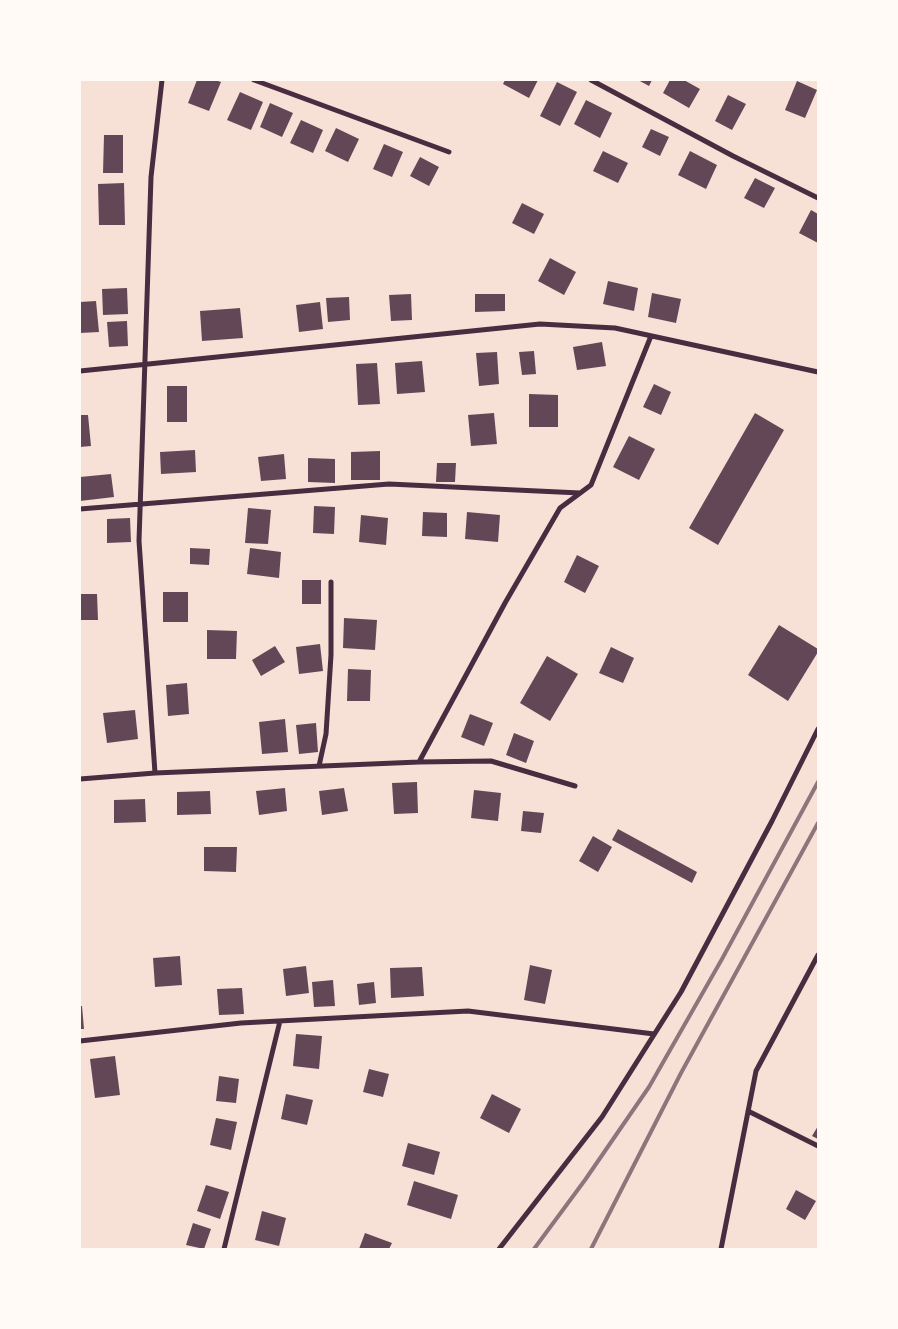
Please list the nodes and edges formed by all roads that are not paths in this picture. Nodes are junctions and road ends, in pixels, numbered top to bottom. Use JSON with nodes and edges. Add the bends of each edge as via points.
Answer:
{"nodes":[{"id":1,"x":162,"y":80,"type":"edge"},
{"id":2,"x":254,"y":80,"type":"edge"},
{"id":3,"x":591,"y":80,"type":"edge"},
{"id":4,"x":449,"y":152,"type":"dead end"},
{"id":5,"x":818,"y":198,"type":"edge"},
{"id":6,"x":651,"y":336,"type":"junction"},
{"id":7,"x":145,"y":364,"type":"junction"},
{"id":8,"x":80,"y":371,"type":"edge"},
{"id":9,"x":818,"y":372,"type":"edge"},
{"id":10,"x":580,"y":493,"type":"junction"},
{"id":11,"x":140,"y":504,"type":"junction"},
{"id":12,"x":80,"y":509,"type":"edge"},
{"id":13,"x":331,"y":582,"type":"dead end"},
{"id":14,"x":818,"y":729,"type":"edge"},
{"id":15,"x":419,"y":762,"type":"junction"},
{"id":16,"x":319,"y":766,"type":"junction"},
{"id":17,"x":155,"y":773,"type":"junction"},
{"id":18,"x":80,"y":779,"type":"edge"},
{"id":19,"x":575,"y":786,"type":"dead end"},
{"id":20,"x":818,"y":955,"type":"edge"},
{"id":21,"x":280,"y":1021,"type":"junction"},
{"id":22,"x":654,"y":1034,"type":"junction"},
{"id":23,"x":80,"y":1041,"type":"edge"},
{"id":24,"x":748,"y":1112,"type":"junction"},
{"id":25,"x":818,"y":1146,"type":"edge"},
{"id":26,"x":224,"y":1249,"type":"edge"},
{"id":27,"x":499,"y":1249,"type":"edge"},
{"id":28,"x":721,"y":1249,"type":"edge"}],
"edges":[{"from":1,"to":7,"type":"street","via":[[151,177]]},
{"from":2,"to":4,"type":"street"},
{"from":3,"to":5,"type":"street"},
{"from":6,"to":7,"type":"street","via":[[615,328],[540,324]]},
{"from":6,"to":9,"type":"street"},
{"from":6,"to":10,"type":"street","via":[[591,484]]},
{"from":7,"to":8,"type":"street"},
{"from":7,"to":11,"type":"street"},
{"from":10,"to":11,"type":"street","via":[[389,484]]},
{"from":10,"to":15,"type":"street","via":[[560,508]]},
{"from":11,"to":12,"type":"street"},
{"from":11,"to":17,"type":"street","via":[[139,541]]},
{"from":13,"to":16,"type":"street","via":[[331,664],[326,734]]},
{"from":14,"to":22,"type":"street","via":[[685,984]]},
{"from":15,"to":16,"type":"street"},
{"from":15,"to":19,"type":"street","via":[[491,761]]},
{"from":16,"to":17,"type":"street"},
{"from":17,"to":18,"type":"street"},
{"from":20,"to":24,"type":"street","via":[[756,1071]]},
{"from":21,"to":22,"type":"street","via":[[468,1011]]},
{"from":21,"to":23,"type":"street"},
{"from":21,"to":26,"type":"street"},
{"from":22,"to":27,"type":"street","via":[[602,1117]]},
{"from":24,"to":25,"type":"street"},
{"from":24,"to":28,"type":"street"}]}
